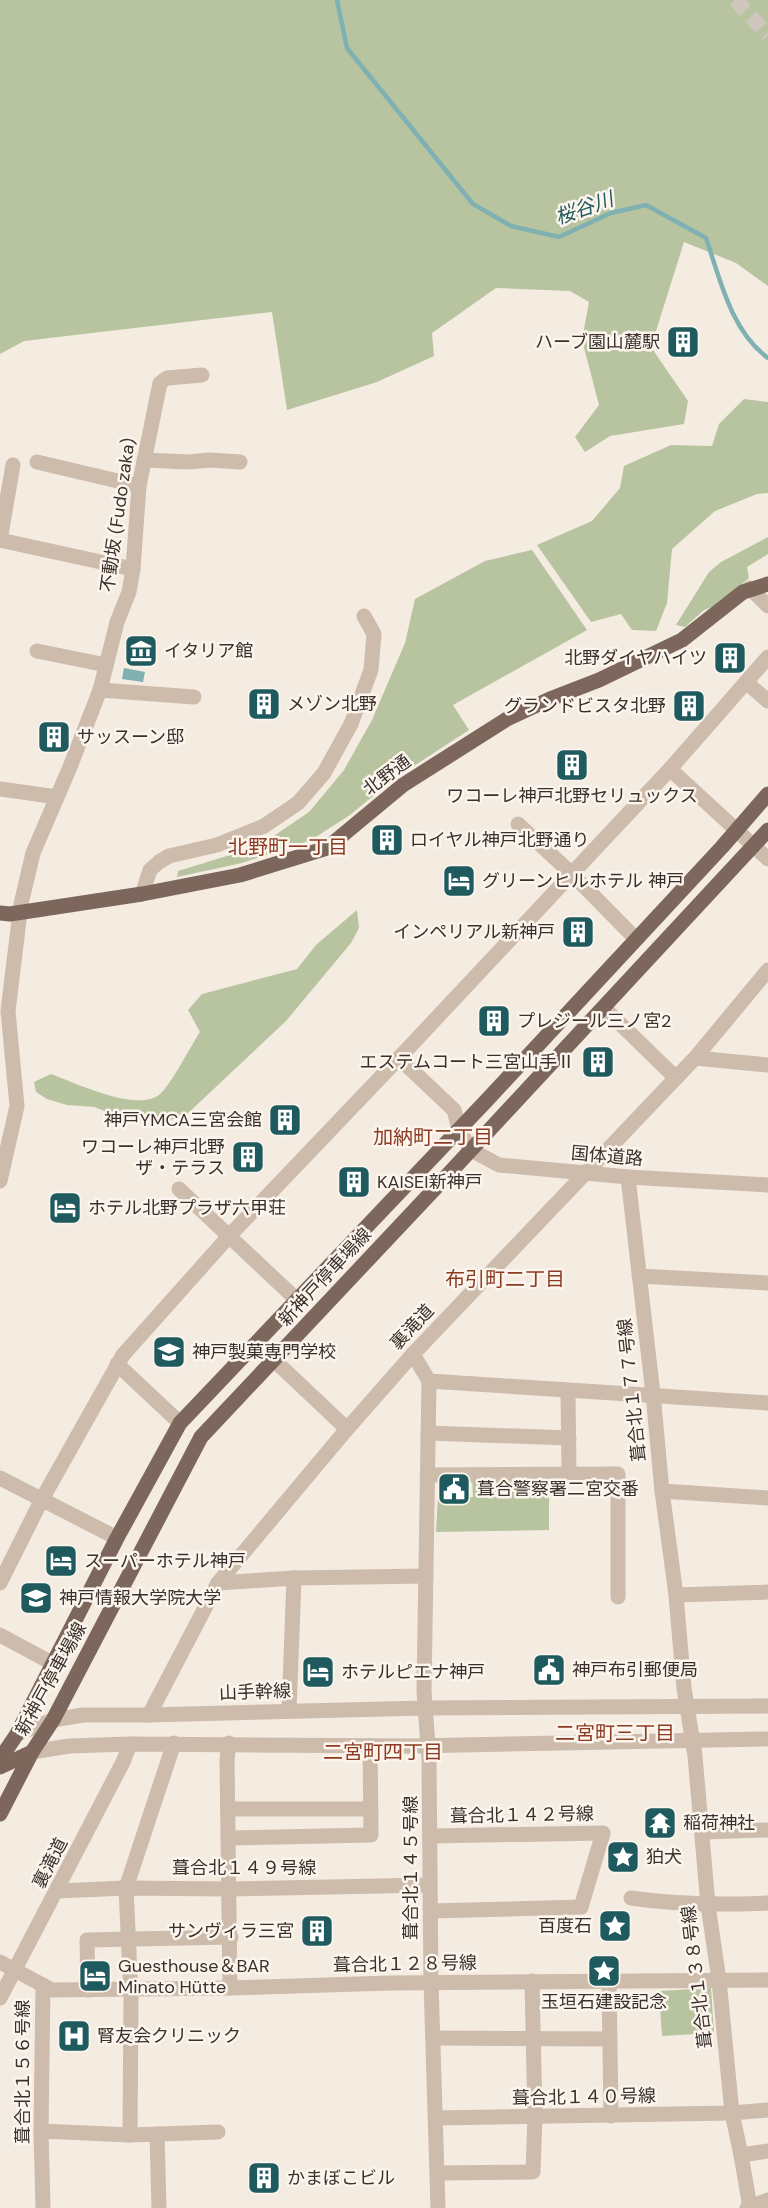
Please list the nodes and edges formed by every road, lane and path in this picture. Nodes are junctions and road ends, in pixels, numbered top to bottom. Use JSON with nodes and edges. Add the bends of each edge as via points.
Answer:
{"nodes":[{"id":1,"x":202,"y":375,"type":"dead end"},
{"id":2,"x":144,"y":460,"type":"junction"},
{"id":3,"x":37,"y":462,"type":"dead end"},
{"id":4,"x":240,"y":462,"type":"dead end"},
{"id":5,"x":13,"y":465,"type":"dead end"},
{"id":6,"x":140,"y":486,"type":"junction"},
{"id":7,"x":0,"y":540,"type":"edge"},
{"id":8,"x":133,"y":569,"type":"junction"},
{"id":9,"x":768,"y":584,"type":"edge"},
{"id":10,"x":750,"y":588,"type":"junction"},
{"id":11,"x":768,"y":606,"type":"edge"},
{"id":12,"x":364,"y":616,"type":"dead end"},
{"id":13,"x":38,"y":651,"type":"dead end"},
{"id":14,"x":768,"y":657,"type":"edge"},
{"id":15,"x":106,"y":665,"type":"junction"},
{"id":16,"x":746,"y":682,"type":"junction"},
{"id":17,"x":100,"y":690,"type":"junction"},
{"id":18,"x":194,"y":697,"type":"dead end"},
{"id":19,"x":768,"y":701,"type":"edge"},
{"id":20,"x":670,"y":769,"type":"junction"},
{"id":21,"x":0,"y":789,"type":"edge"},
{"id":22,"x":768,"y":794,"type":"edge"},
{"id":23,"x":57,"y":797,"type":"junction"},
{"id":24,"x":518,"y":824,"type":"dead end"},
{"id":25,"x":768,"y":830,"type":"edge"},
{"id":26,"x":736,"y":831,"type":"junction"},
{"id":27,"x":754,"y":847,"type":"junction"},
{"id":28,"x":768,"y":859,"type":"edge"},
{"id":29,"x":571,"y":873,"type":"junction"},
{"id":30,"x":142,"y":894,"type":"junction"},
{"id":31,"x":19,"y":912,"type":"junction"},
{"id":32,"x":0,"y":914,"type":"edge"},
{"id":33,"x":635,"y":939,"type":"junction"},
{"id":34,"x":768,"y":970,"type":"edge"},
{"id":35,"x":603,"y":1008,"type":"junction"},
{"id":36,"x":399,"y":1058,"type":"junction"},
{"id":37,"x":695,"y":1058,"type":"junction"},
{"id":38,"x":768,"y":1065,"type":"edge"},
{"id":39,"x":676,"y":1078,"type":"junction"},
{"id":40,"x":459,"y":1130,"type":"junction"},
{"id":41,"x":471,"y":1150,"type":"junction"},
{"id":42,"x":587,"y":1174,"type":"junction"},
{"id":43,"x":628,"y":1177,"type":"junction"},
{"id":44,"x":0,"y":1181,"type":"edge"},
{"id":45,"x":768,"y":1185,"type":"edge"},
{"id":46,"x":179,"y":1189,"type":"dead end"},
{"id":47,"x":230,"y":1235,"type":"junction"},
{"id":48,"x":639,"y":1276,"type":"junction"},
{"id":49,"x":768,"y":1283,"type":"edge"},
{"id":50,"x":297,"y":1300,"type":"junction"},
{"id":51,"x":413,"y":1354,"type":"junction"},
{"id":52,"x":274,"y":1360,"type":"junction"},
{"id":53,"x":117,"y":1364,"type":"junction"},
{"id":54,"x":429,"y":1381,"type":"junction"},
{"id":55,"x":568,"y":1391,"type":"junction"},
{"id":56,"x":653,"y":1394,"type":"junction"},
{"id":57,"x":768,"y":1403,"type":"edge"},
{"id":58,"x":180,"y":1423,"type":"junction"},
{"id":59,"x":347,"y":1429,"type":"junction"},
{"id":60,"x":428,"y":1432,"type":"junction"},
{"id":61,"x":569,"y":1438,"type":"junction"},
{"id":62,"x":569,"y":1474,"type":"junction"},
{"id":63,"x":427,"y":1475,"type":"junction"},
{"id":64,"x":0,"y":1478,"type":"edge"},
{"id":65,"x":662,"y":1491,"type":"junction"},
{"id":66,"x":768,"y":1498,"type":"edge"},
{"id":67,"x":41,"y":1501,"type":"junction"},
{"id":68,"x":117,"y":1538,"type":"junction"},
{"id":69,"x":426,"y":1576,"type":"junction"},
{"id":70,"x":294,"y":1578,"type":"junction"},
{"id":71,"x":0,"y":1583,"type":"edge"},
{"id":72,"x":218,"y":1583,"type":"junction"},
{"id":73,"x":768,"y":1592,"type":"edge"},
{"id":74,"x":676,"y":1594,"type":"junction"},
{"id":75,"x":618,"y":1597,"type":"dead end"},
{"id":76,"x":0,"y":1635,"type":"edge"},
{"id":77,"x":52,"y":1663,"type":"junction"},
{"id":78,"x":687,"y":1706,"type":"junction"},
{"id":79,"x":768,"y":1706,"type":"edge"},
{"id":80,"x":425,"y":1708,"type":"junction"},
{"id":81,"x":289,"y":1711,"type":"junction"},
{"id":82,"x":149,"y":1715,"type":"junction"},
{"id":83,"x":53,"y":1720,"type":"junction"},
{"id":84,"x":17,"y":1734,"type":"junction"},
{"id":85,"x":768,"y":1739,"type":"edge"},
{"id":86,"x":0,"y":1740,"type":"edge"},
{"id":87,"x":692,"y":1741,"type":"junction"},
{"id":88,"x":174,"y":1743,"type":"junction"},
{"id":89,"x":229,"y":1743,"type":"junction"},
{"id":90,"x":130,"y":1744,"type":"junction"},
{"id":91,"x":427,"y":1745,"type":"junction"},
{"id":92,"x":370,"y":1746,"type":"junction"},
{"id":93,"x":32,"y":1752,"type":"junction"},
{"id":94,"x":0,"y":1759,"type":"edge"},
{"id":95,"x":0,"y":1767,"type":"edge"},
{"id":96,"x":228,"y":1809,"type":"junction"},
{"id":97,"x":370,"y":1809,"type":"junction"},
{"id":98,"x":0,"y":1814,"type":"edge"},
{"id":99,"x":768,"y":1830,"type":"edge"},
{"id":100,"x":702,"y":1832,"type":"junction"},
{"id":101,"x":430,"y":1836,"type":"junction"},
{"id":102,"x":228,"y":1838,"type":"junction"},
{"id":103,"x":430,"y":1885,"type":"junction"},
{"id":104,"x":126,"y":1888,"type":"junction"},
{"id":105,"x":228,"y":1888,"type":"junction"},
{"id":106,"x":57,"y":1891,"type":"junction"},
{"id":107,"x":631,"y":1898,"type":"dead end"},
{"id":108,"x":768,"y":1903,"type":"edge"},
{"id":109,"x":708,"y":1905,"type":"junction"},
{"id":110,"x":431,"y":1911,"type":"junction"},
{"id":111,"x":231,"y":1937,"type":"junction"},
{"id":112,"x":128,"y":1939,"type":"junction"},
{"id":113,"x":0,"y":1962,"type":"edge"},
{"id":114,"x":14,"y":1970,"type":"junction"},
{"id":115,"x":719,"y":1980,"type":"junction"},
{"id":116,"x":768,"y":1980,"type":"edge"},
{"id":117,"x":532,"y":1981,"type":"junction"},
{"id":118,"x":609,"y":1981,"type":"junction"},
{"id":119,"x":431,"y":1982,"type":"junction"},
{"id":120,"x":43,"y":1985,"type":"junction"},
{"id":121,"x":230,"y":1988,"type":"junction"},
{"id":122,"x":129,"y":1989,"type":"junction"},
{"id":123,"x":88,"y":1990,"type":"junction"},
{"id":124,"x":0,"y":1998,"type":"edge"},
{"id":125,"x":433,"y":2038,"type":"junction"},
{"id":126,"x":534,"y":2038,"type":"junction"},
{"id":127,"x":609,"y":2039,"type":"junction"},
{"id":128,"x":768,"y":2110,"type":"edge"},
{"id":129,"x":732,"y":2113,"type":"junction"},
{"id":130,"x":611,"y":2116,"type":"junction"},
{"id":131,"x":535,"y":2117,"type":"junction"},
{"id":132,"x":436,"y":2118,"type":"junction"},
{"id":133,"x":41,"y":2131,"type":"junction"},
{"id":134,"x":218,"y":2132,"type":"dead end"},
{"id":135,"x":157,"y":2134,"type":"junction"},
{"id":136,"x":130,"y":2135,"type":"junction"},
{"id":137,"x":768,"y":2151,"type":"edge"},
{"id":138,"x":741,"y":2155,"type":"junction"},
{"id":139,"x":437,"y":2173,"type":"junction"},
{"id":140,"x":768,"y":2200,"type":"edge"},
{"id":141,"x":748,"y":2207,"type":"edge"},
{"id":142,"x":43,"y":2208,"type":"edge"},
{"id":143,"x":159,"y":2208,"type":"edge"},
{"id":144,"x":438,"y":2208,"type":"edge"}],
"edges":[{"from":1,"to":2,"type":"street","name":"不動坂 (Fudo zaka)","via":[[167,378],[160,383]]},
{"from":2,"to":4,"type":"street"},
{"from":2,"to":6,"type":"street","name":"不動坂 (Fudo zaka)"},
{"from":3,"to":6,"type":"street"},
{"from":5,"to":7,"type":"street"},
{"from":6,"to":8,"type":"street","name":"不動坂 (Fudo zaka)"},
{"from":7,"to":8,"type":"street"},
{"from":8,"to":15,"type":"street","name":"不動坂 (Fudo zaka)"},
{"from":9,"to":10,"type":"main road","name":"北野通"},
{"from":10,"to":11,"type":"street"},
{"from":10,"to":30,"type":"main road","name":"北野通","via":[[682,640],[507,719],[403,785],[327,848],[240,875]]},
{"from":12,"to":30,"type":"street","via":[[374,634],[371,670],[351,724],[324,773],[298,803],[264,826],[159,862],[150,870]]},
{"from":13,"to":15,"type":"street"},
{"from":14,"to":16,"type":"street"},
{"from":15,"to":17,"type":"street","name":"不動坂 (Fudo zaka)"},
{"from":16,"to":19,"type":"street"},
{"from":16,"to":20,"type":"street"},
{"from":17,"to":18,"type":"street"},
{"from":17,"to":23,"type":"street","name":"不動坂 (Fudo zaka)"},
{"from":20,"to":26,"type":"street"},
{"from":20,"to":29,"type":"street"},
{"from":21,"to":23,"type":"street"},
{"from":22,"to":26,"type":"main road","name":"新神戸停車場線"},
{"from":23,"to":31,"type":"street","name":"不動坂 (Fudo zaka)","via":[[33,853]]},
{"from":24,"to":29,"type":"street"},
{"from":25,"to":27,"type":"main road","name":"新神戸停車場線"},
{"from":26,"to":27,"type":"street"},
{"from":26,"to":33,"type":"main road","name":"新神戸停車場線"},
{"from":27,"to":28,"type":"street"},
{"from":27,"to":35,"type":"main road","name":"新神戸停車場線"},
{"from":29,"to":33,"type":"street"},
{"from":29,"to":36,"type":"street"},
{"from":30,"to":31,"type":"main road","name":"北野通"},
{"from":31,"to":32,"type":"main road","name":"北野通"},
{"from":31,"to":44,"type":"street","name":"不動坂 (Fudo zaka)","via":[[8,1011],[17,1106]]},
{"from":33,"to":40,"type":"main road","name":"新神戸停車場線"},
{"from":34,"to":37,"type":"street","name":"裏滝道"},
{"from":35,"to":39,"type":"street"},
{"from":35,"to":41,"type":"main road","name":"新神戸停車場線"},
{"from":36,"to":40,"type":"street","via":[[454,1110]]},
{"from":36,"to":47,"type":"street"},
{"from":37,"to":38,"type":"street"},
{"from":37,"to":39,"type":"street","name":"裏滝道"},
{"from":39,"to":42,"type":"street","name":"裏滝道"},
{"from":40,"to":41,"type":"street"},
{"from":40,"to":50,"type":"main road","name":"新神戸停車場線"},
{"from":41,"to":42,"type":"street","name":"国体道路","via":[[499,1165]]},
{"from":41,"to":52,"type":"main road","name":"新神戸停車場線"},
{"from":42,"to":43,"type":"street","name":"国体道路"},
{"from":42,"to":51,"type":"street","name":"裏滝道"},
{"from":43,"to":45,"type":"street","name":"国体道路"},
{"from":43,"to":48,"type":"street","name":"葺合北１７７号線"},
{"from":46,"to":47,"type":"street"},
{"from":47,"to":50,"type":"street"},
{"from":47,"to":53,"type":"street"},
{"from":48,"to":49,"type":"street"},
{"from":48,"to":56,"type":"street","name":"葺合北１７７号線"},
{"from":50,"to":58,"type":"main road","name":"新神戸停車場線"},
{"from":51,"to":54,"type":"street"},
{"from":51,"to":59,"type":"street","name":"裏滝道"},
{"from":52,"to":59,"type":"street"},
{"from":52,"to":83,"type":"main road","name":"新神戸停車場線","via":[[201,1437]]},
{"from":53,"to":58,"type":"street"},
{"from":53,"to":67,"type":"street"},
{"from":54,"to":55,"type":"street"},
{"from":54,"to":60,"type":"street","name":"葺合北１４５号線"},
{"from":55,"to":56,"type":"street"},
{"from":55,"to":61,"type":"street"},
{"from":56,"to":57,"type":"street"},
{"from":56,"to":65,"type":"street","name":"葺合北１７７号線"},
{"from":58,"to":68,"type":"main road","name":"新神戸停車場線"},
{"from":59,"to":72,"type":"street","name":"裏滝道"},
{"from":60,"to":61,"type":"street"},
{"from":60,"to":63,"type":"street","name":"葺合北１４５号線"},
{"from":61,"to":62,"type":"street"},
{"from":62,"to":63,"type":"street"},
{"from":62,"to":75,"type":"street","via":[[618,1474]]},
{"from":63,"to":69,"type":"street","name":"葺合北１４５号線"},
{"from":64,"to":67,"type":"street"},
{"from":65,"to":66,"type":"street"},
{"from":65,"to":74,"type":"street","name":"葺合北１７７号線"},
{"from":67,"to":68,"type":"street"},
{"from":67,"to":71,"type":"street"},
{"from":68,"to":77,"type":"main road","name":"新神戸停車場線"},
{"from":69,"to":70,"type":"street"},
{"from":69,"to":80,"type":"street","name":"葺合北１４５号線"},
{"from":70,"to":72,"type":"street"},
{"from":70,"to":81,"type":"street"},
{"from":72,"to":82,"type":"street","name":"裏滝道"},
{"from":73,"to":74,"type":"street"},
{"from":74,"to":78,"type":"street","name":"葺合北１７７号線"},
{"from":76,"to":77,"type":"street"},
{"from":77,"to":84,"type":"main road","name":"新神戸停車場線"},
{"from":78,"to":79,"type":"street","name":"山手幹線"},
{"from":78,"to":80,"type":"street","name":"山手幹線"},
{"from":78,"to":87,"type":"street","name":"葺合北１７７号線"},
{"from":80,"to":81,"type":"street","name":"山手幹線"},
{"from":80,"to":91,"type":"street","name":"葺合北１４５号線"},
{"from":81,"to":82,"type":"street","name":"山手幹線"},
{"from":82,"to":83,"type":"street","name":"山手幹線","via":[[83,1715]]},
{"from":83,"to":84,"type":"street","name":"山手幹線"},
{"from":83,"to":93,"type":"main road","name":"新神戸停車場線"},
{"from":84,"to":86,"type":"main road","name":"山手幹線"},
{"from":84,"to":94,"type":"main road","name":"新神戸停車場線"},
{"from":85,"to":87,"type":"street"},
{"from":87,"to":91,"type":"street"},
{"from":87,"to":100,"type":"street","name":"葺合北１３８号線"},
{"from":88,"to":89,"type":"street"},
{"from":88,"to":90,"type":"street"},
{"from":88,"to":104,"type":"street"},
{"from":89,"to":92,"type":"street"},
{"from":89,"to":96,"type":"street"},
{"from":90,"to":93,"type":"street"},
{"from":90,"to":106,"type":"street","name":"裏滝道"},
{"from":91,"to":92,"type":"street"},
{"from":91,"to":101,"type":"street","name":"葺合北１４５号線"},
{"from":92,"to":97,"type":"street"},
{"from":93,"to":95,"type":"main road"},
{"from":93,"to":98,"type":"main road","name":"新神戸停車場線"},
{"from":96,"to":97,"type":"street"},
{"from":96,"to":102,"type":"street"},
{"from":97,"to":102,"type":"street","via":[[370,1835]]},
{"from":99,"to":100,"type":"street"},
{"from":100,"to":109,"type":"street","name":"葺合北１３８号線"},
{"from":101,"to":103,"type":"street","name":"葺合北１４５号線"},
{"from":101,"to":110,"type":"street","name":"葺合北１４２号線","via":[[603,1833],[580,1907]]},
{"from":102,"to":105,"type":"street"},
{"from":103,"to":105,"type":"street","name":"葺合北１４９号線"},
{"from":103,"to":110,"type":"street","name":"葺合北１４５号線"},
{"from":104,"to":105,"type":"street","name":"葺合北１４９号線"},
{"from":104,"to":106,"type":"street","name":"葺合北１４９号線"},
{"from":104,"to":112,"type":"street"},
{"from":105,"to":111,"type":"street"},
{"from":106,"to":114,"type":"street","name":"裏滝道"},
{"from":107,"to":109,"type":"street"},
{"from":108,"to":109,"type":"street"},
{"from":109,"to":115,"type":"street","name":"葺合北１３８号線"},
{"from":110,"to":119,"type":"street","name":"葺合北１４５号線"},
{"from":111,"to":112,"type":"street"},
{"from":111,"to":121,"type":"street"},
{"from":112,"to":122,"type":"street"},
{"from":112,"to":123,"type":"street","via":[[87,1940]]},
{"from":113,"to":114,"type":"street","name":"葺合北１５６号線"},
{"from":114,"to":120,"type":"street","name":"葺合北１５６号線"},
{"from":114,"to":124,"type":"street","name":"裏滝道"},
{"from":115,"to":116,"type":"street","name":"葺合北１２８号線"},
{"from":115,"to":118,"type":"street","name":"葺合北１２８号線"},
{"from":115,"to":129,"type":"street","name":"葺合北１３８号線"},
{"from":117,"to":118,"type":"street","name":"葺合北１２８号線"},
{"from":117,"to":119,"type":"street","name":"葺合北１２８号線"},
{"from":117,"to":126,"type":"street"},
{"from":118,"to":127,"type":"street"},
{"from":119,"to":121,"type":"street","name":"葺合北１２８号線"},
{"from":119,"to":125,"type":"street","name":"葺合北１４５号線"},
{"from":120,"to":123,"type":"street","name":"葺合北１２８号線","via":[[52,1990]]},
{"from":120,"to":133,"type":"street","name":"葺合北１５６号線"},
{"from":121,"to":122,"type":"street","name":"葺合北１２８号線"},
{"from":122,"to":123,"type":"street","name":"葺合北１２８号線"},
{"from":122,"to":136,"type":"street"},
{"from":125,"to":126,"type":"street"},
{"from":125,"to":132,"type":"street","name":"葺合北１４５号線"},
{"from":126,"to":127,"type":"street"},
{"from":126,"to":131,"type":"street"},
{"from":127,"to":130,"type":"street"},
{"from":128,"to":129,"type":"street","name":"葺合北１４０号線"},
{"from":129,"to":130,"type":"street","name":"葺合北１４０号線"},
{"from":129,"to":138,"type":"street","name":"葺合北１３８号線"},
{"from":130,"to":131,"type":"street","name":"葺合北１４０号線"},
{"from":131,"to":132,"type":"street","name":"葺合北１４０号線"},
{"from":131,"to":139,"type":"street","via":[[533,2172]]},
{"from":132,"to":139,"type":"street","name":"葺合北１４５号線"},
{"from":133,"to":136,"type":"street"},
{"from":133,"to":142,"type":"street","name":"葺合北１５６号線"},
{"from":134,"to":135,"type":"street"},
{"from":135,"to":136,"type":"street"},
{"from":135,"to":143,"type":"street"},
{"from":137,"to":138,"type":"street"},
{"from":138,"to":141,"type":"street","name":"葺合北１３８号線"},
{"from":139,"to":144,"type":"street","name":"葺合北１４５号線"},
{"from":140,"to":141,"type":"street"}]}
